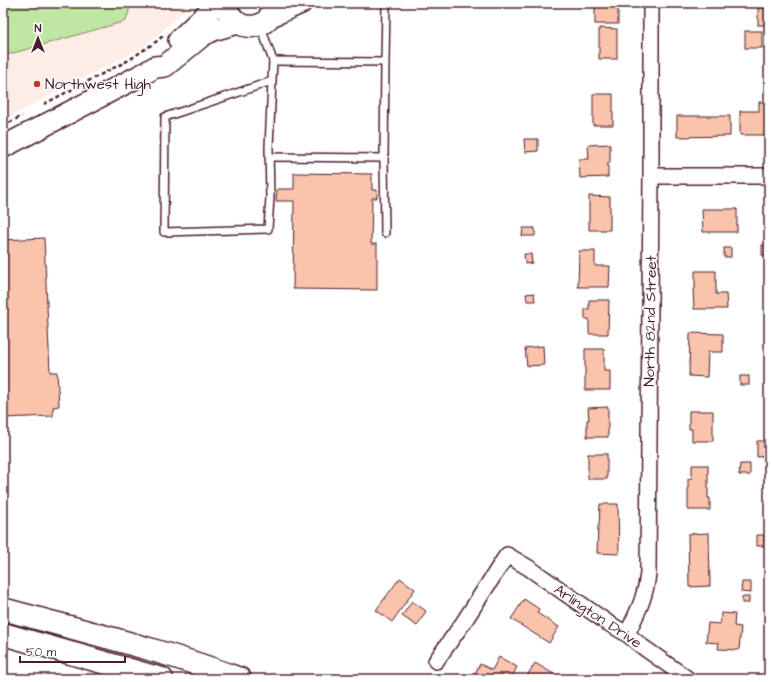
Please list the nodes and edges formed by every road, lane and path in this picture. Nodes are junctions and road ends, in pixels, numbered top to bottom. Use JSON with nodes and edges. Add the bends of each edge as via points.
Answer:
{"nodes":[{"id":1,"x":218,"y":3,"type":"edge"},
{"id":2,"x":227,"y":3,"type":"edge"},
{"id":3,"x":301,"y":3,"type":"edge"},
{"id":4,"x":386,"y":3,"type":"edge"},
{"id":5,"x":651,"y":3,"type":"edge"},
{"id":6,"x":268,"y":15,"type":"edge"},
{"id":7,"x":238,"y":23,"type":"junction"},
{"id":8,"x":167,"y":32,"type":"dead end"},
{"id":9,"x":273,"y":61,"type":"junction"},
{"id":10,"x":385,"y":62,"type":"junction"},
{"id":11,"x":155,"y":67,"type":"junction"},
{"id":12,"x":272,"y":81,"type":"junction"},
{"id":13,"x":37,"y":108,"type":"dead end"},
{"id":14,"x":24,"y":115,"type":"dead end"},
{"id":15,"x":3,"y":126,"type":"edge"},
{"id":16,"x":3,"y":147,"type":"edge"},
{"id":17,"x":269,"y":157,"type":"junction"},
{"id":18,"x":384,"y":158,"type":"junction"},
{"id":19,"x":651,"y":176,"type":"junction"},
{"id":20,"x":769,"y":176,"type":"edge"},
{"id":21,"x":385,"y":233,"type":"dead end"},
{"id":22,"x":3,"y":609,"type":"edge"},
{"id":23,"x":3,"y":634,"type":"edge"},
{"id":24,"x":627,"y":634,"type":"junction"},
{"id":25,"x":436,"y":661,"type":"dead end"},
{"id":26,"x":162,"y":679,"type":"edge"},
{"id":27,"x":240,"y":679,"type":"edge"},
{"id":28,"x":688,"y":679,"type":"edge"}],
"edges":[{"from":1,"to":11,"type":"main road","via":[[159,59]]},
{"from":2,"to":7,"type":"main road","via":[[228,12]]},
{"from":3,"to":6,"type":"main road"},
{"from":4,"to":10,"type":"lane"},
{"from":5,"to":19,"type":"street","name":"North 82nd Street"},
{"from":6,"to":7,"type":"main road","via":[[250,26]]},
{"from":6,"to":9,"type":"lane"},
{"from":7,"to":11,"type":"main road","via":[[202,35],[165,66]]},
{"from":8,"to":13,"type":"path","via":[[129,60]]},
{"from":9,"to":10,"type":"lane"},
{"from":9,"to":12,"type":"lane"},
{"from":10,"to":18,"type":"lane"},
{"from":11,"to":16,"type":"main road"},
{"from":12,"to":17,"type":"lane"},
{"from":12,"to":17,"type":"lane","via":[[165,117],[164,232],[268,228]]},
{"from":14,"to":15,"type":"path"},
{"from":17,"to":18,"type":"lane"},
{"from":18,"to":21,"type":"lane"},
{"from":19,"to":20,"type":"street"},
{"from":19,"to":24,"type":"street","name":"North 82nd Street","via":[[648,573],[642,603]]},
{"from":22,"to":27,"type":"main road","via":[[146,649]]},
{"from":23,"to":26,"type":"main road"},
{"from":24,"to":25,"type":"street","name":"Arlington Drive","via":[[507,555]]},
{"from":24,"to":28,"type":"street","name":"Arlington Drive"}]}
